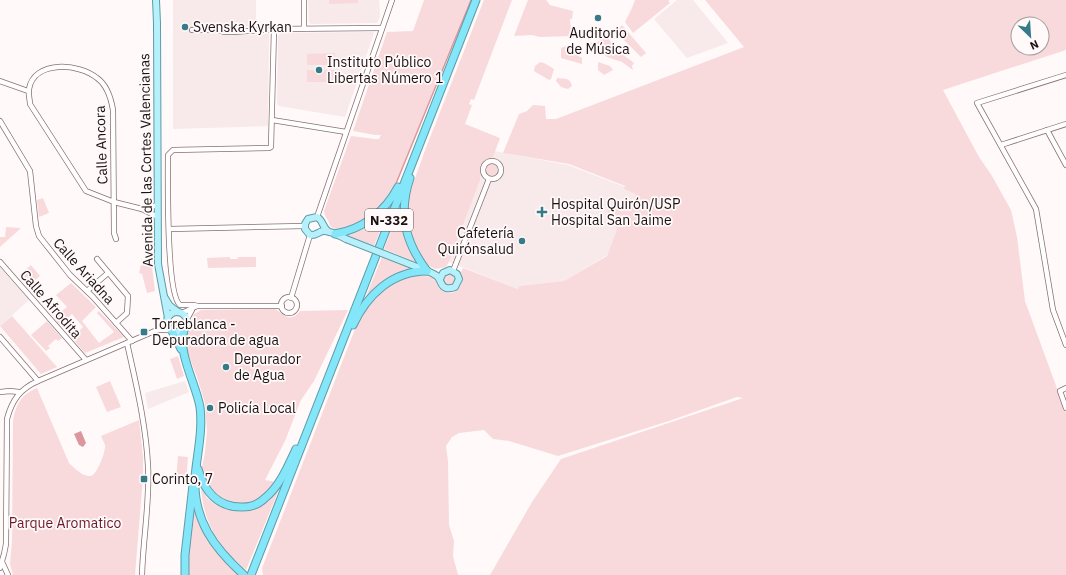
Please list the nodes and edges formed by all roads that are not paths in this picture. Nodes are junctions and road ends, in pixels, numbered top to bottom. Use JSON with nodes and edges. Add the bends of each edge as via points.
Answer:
{"nodes":[{"id":1,"x":156,"y":0,"type":"edge"},
{"id":2,"x":160,"y":0,"type":"edge"},
{"id":3,"x":304,"y":0,"type":"edge"},
{"id":4,"x":392,"y":0,"type":"edge"},
{"id":5,"x":476,"y":0,"type":"edge"},
{"id":6,"x":157,"y":23,"type":"junction"},
{"id":7,"x":304,"y":28,"type":"junction"},
{"id":8,"x":382,"y":28,"type":"junction"},
{"id":9,"x":274,"y":29,"type":"junction"},
{"id":10,"x":192,"y":30,"type":"dead end"},
{"id":11,"x":451,"y":64,"type":"junction"},
{"id":12,"x":1066,"y":75,"type":"edge"},
{"id":13,"x":0,"y":81,"type":"edge"},
{"id":14,"x":28,"y":91,"type":"junction"},
{"id":15,"x":272,"y":120,"type":"junction"},
{"id":16,"x":0,"y":121,"type":"edge"},
{"id":17,"x":1066,"y":124,"type":"edge"},
{"id":18,"x":3,"y":129,"type":"edge"},
{"id":19,"x":1047,"y":130,"type":"junction"},
{"id":20,"x":346,"y":132,"type":"junction"},
{"id":21,"x":1001,"y":145,"type":"junction"},
{"id":22,"x":1066,"y":165,"type":"edge"},
{"id":23,"x":489,"y":179,"type":"dead end"},
{"id":24,"x":114,"y":202,"type":"junction"},
{"id":25,"x":158,"y":205,"type":"junction"},
{"id":26,"x":142,"y":209,"type":"junction"},
{"id":27,"x":158,"y":217,"type":"junction"},
{"id":28,"x":317,"y":217,"type":"junction"},
{"id":29,"x":304,"y":226,"type":"junction"},
{"id":30,"x":170,"y":229,"type":"junction"},
{"id":31,"x":322,"y":229,"type":"junction"},
{"id":32,"x":332,"y":233,"type":"junction"},
{"id":33,"x":310,"y":235,"type":"junction"},
{"id":34,"x":116,"y":239,"type":"dead end"},
{"id":35,"x":97,"y":259,"type":"dead end"},
{"id":36,"x":0,"y":262,"type":"edge"},
{"id":37,"x":427,"y":271,"type":"junction"},
{"id":38,"x":453,"y":271,"type":"junction"},
{"id":39,"x":108,"y":273,"type":"junction"},
{"id":40,"x":439,"y":276,"type":"junction"},
{"id":41,"x":87,"y":291,"type":"junction"},
{"id":42,"x":165,"y":297,"type":"junction"},
{"id":43,"x":291,"y":298,"type":"junction"},
{"id":44,"x":282,"y":306,"type":"junction"},
{"id":45,"x":195,"y":308,"type":"junction"},
{"id":46,"x":180,"y":312,"type":"junction"},
{"id":47,"x":167,"y":319,"type":"junction"},
{"id":48,"x":187,"y":319,"type":"junction"},
{"id":49,"x":116,"y":323,"type":"junction"},
{"id":50,"x":158,"y":330,"type":"junction"},
{"id":51,"x":171,"y":330,"type":"junction"},
{"id":52,"x":184,"y":330,"type":"junction"},
{"id":53,"x":0,"y":337,"type":"edge"},
{"id":54,"x":130,"y":342,"type":"junction"},
{"id":55,"x":1066,"y":345,"type":"edge"},
{"id":56,"x":183,"y":353,"type":"junction"},
{"id":57,"x":86,"y":360,"type":"junction"},
{"id":58,"x":328,"y":376,"type":"junction"},
{"id":59,"x":38,"y":380,"type":"junction"},
{"id":60,"x":1066,"y":388,"type":"edge"},
{"id":61,"x":0,"y":392,"type":"edge"},
{"id":62,"x":19,"y":392,"type":"junction"},
{"id":63,"x":1066,"y":408,"type":"edge"},
{"id":64,"x":310,"y":423,"type":"junction"},
{"id":65,"x":197,"y":466,"type":"junction"},
{"id":66,"x":195,"y":477,"type":"junction"},
{"id":67,"x":2,"y":562,"type":"junction"},
{"id":68,"x":0,"y":568,"type":"edge"},
{"id":69,"x":242,"y":573,"type":"edge"},
{"id":70,"x":8,"y":575,"type":"edge"},
{"id":71,"x":142,"y":575,"type":"edge"},
{"id":72,"x":185,"y":575,"type":"edge"},
{"id":73,"x":251,"y":575,"type":"edge"}],
"edges":[{"from":1,"to":6,"type":"main road","name":"Avenida de las Cortes Valencianas"},
{"from":2,"to":6,"type":"main road","name":"Avenida de las Cortes Valencianas"},
{"from":3,"to":7,"type":"street"},
{"from":4,"to":8,"type":"street"},
{"from":5,"to":11,"type":"highway","number":"N-332"},
{"from":6,"to":25,"type":"main road","name":"Avenida de las Cortes Valencianas"},
{"from":7,"to":8,"type":"street"},
{"from":7,"to":9,"type":"street"},
{"from":8,"to":20,"type":"street"},
{"from":9,"to":10,"type":"street","via":[[233,32]]},
{"from":9,"to":15,"type":"street"},
{"from":11,"to":32,"type":"highway","number":"N-332","via":[[391,199],[370,220],[350,230]]},
{"from":11,"to":37,"type":"highway","via":[[404,202],[406,228],[411,245]]},
{"from":11,"to":58,"type":"highway","number":"N-332"},
{"from":12,"to":21,"type":"street","via":[[977,104]]},
{"from":13,"to":14,"type":"street"},
{"from":14,"to":24,"type":"street","name":"Calle Ancora","via":[[30,104],[86,191]]},
{"from":14,"to":24,"type":"street","name":"Calle Ancora","via":[[38,74],[56,67],[85,71],[102,83],[110,96],[113,110]]},
{"from":15,"to":20,"type":"street"},
{"from":15,"to":30,"type":"street","via":[[270,148],[173,150],[168,155]]},
{"from":16,"to":18,"type":"street","name":"Calle Ariadna"},
{"from":17,"to":19,"type":"street"},
{"from":18,"to":41,"type":"street","name":"Calle Ariadna","via":[[30,172],[38,233],[65,269]]},
{"from":19,"to":21,"type":"street"},
{"from":19,"to":22,"type":"street"},
{"from":20,"to":28,"type":"street"},
{"from":21,"to":55,"type":"street","via":[[1036,208],[1053,310]]},
{"from":23,"to":38,"type":"street"},
{"from":24,"to":26,"type":"street","name":"Calle Ancora"},
{"from":24,"to":34,"type":"street","name":"Calle Ancora"},
{"from":25,"to":26,"type":"street","name":"Calle Ancora"},
{"from":25,"to":27,"type":"main road","name":"Avenida de las Cortes Valencianas"},
{"from":26,"to":27,"type":"street","name":"Calle Ancora"},
{"from":27,"to":42,"type":"main road","name":"Avenida de las Cortes Valencianas","via":[[158,264]]},
{"from":28,"to":29,"type":"main road","via":[[308,219]]},
{"from":28,"to":31,"type":"main road","via":[[321,221]]},
{"from":29,"to":30,"type":"street"},
{"from":29,"to":33,"type":"main road"},
{"from":30,"to":45,"type":"street","via":[[171,275],[176,301],[180,305],[194,305]]},
{"from":31,"to":32,"type":"main road"},
{"from":31,"to":33,"type":"main road","via":[[316,235]]},
{"from":32,"to":37,"type":"main road","bridge":true},
{"from":33,"to":43,"type":"street"},
{"from":35,"to":39,"type":"street"},
{"from":36,"to":57,"type":"street","name":"Calle Afrodita"},
{"from":37,"to":40,"type":"main road"},
{"from":37,"to":58,"type":"highway","via":[[398,278],[383,285],[370,297],[357,317]]},
{"from":38,"to":40,"type":"main road","via":[[447,271]]},
{"from":38,"to":40,"type":"main road","via":[[459,279],[453,288],[443,286]]},
{"from":39,"to":41,"type":"street"},
{"from":39,"to":49,"type":"street","via":[[128,296],[127,313]]},
{"from":41,"to":49,"type":"street","name":"Calle Ariadna"},
{"from":42,"to":46,"type":"main road","name":"Avenida de las Cortes Valencianas","via":[[170,306]]},
{"from":42,"to":47,"type":"main road","name":"Avenida de las Cortes Valencianas"},
{"from":43,"to":44,"type":"street","via":[[284,300]]},
{"from":43,"to":44,"type":"street","via":[[297,304],[295,311],[285,312]]},
{"from":44,"to":45,"type":"street"},
{"from":45,"to":46,"type":"street"},
{"from":45,"to":48,"type":"street"},
{"from":46,"to":47,"type":"main road","via":[[173,313]]},
{"from":46,"to":48,"type":"main road"},
{"from":47,"to":50,"type":"street"},
{"from":47,"to":51,"type":"main road","via":[[167,326]]},
{"from":48,"to":52,"type":"main road","via":[[188,324]]},
{"from":49,"to":54,"type":"street","name":"Calle Ariadna"},
{"from":50,"to":51,"type":"street"},
{"from":50,"to":54,"type":"street"},
{"from":51,"to":52,"type":"main road","via":[[177,333]]},
{"from":51,"to":56,"type":"highway"},
{"from":52,"to":56,"type":"highway"},
{"from":53,"to":59,"type":"street"},
{"from":54,"to":57,"type":"street"},
{"from":54,"to":71,"type":"street","via":[[145,428],[148,467]]},
{"from":56,"to":65,"type":"highway","via":[[196,391],[200,414],[201,433]]},
{"from":57,"to":59,"type":"street"},
{"from":58,"to":64,"type":"highway","number":"N-332"},
{"from":59,"to":62,"type":"street"},
{"from":60,"to":63,"type":"street","via":[[1060,391]]},
{"from":61,"to":62,"type":"street"},
{"from":62,"to":67,"type":"street","via":[[7,419],[6,544]]},
{"from":64,"to":65,"type":"highway","via":[[280,479],[270,494],[259,503],[241,507],[219,502],[207,490]]},
{"from":64,"to":73,"type":"highway","number":"N-332"},
{"from":65,"to":66,"type":"highway"},
{"from":66,"to":69,"type":"highway","via":[[199,511],[204,526],[217,548]]},
{"from":66,"to":72,"type":"highway","via":[[191,496]]},
{"from":67,"to":68,"type":"street"},
{"from":67,"to":70,"type":"street"}]}
